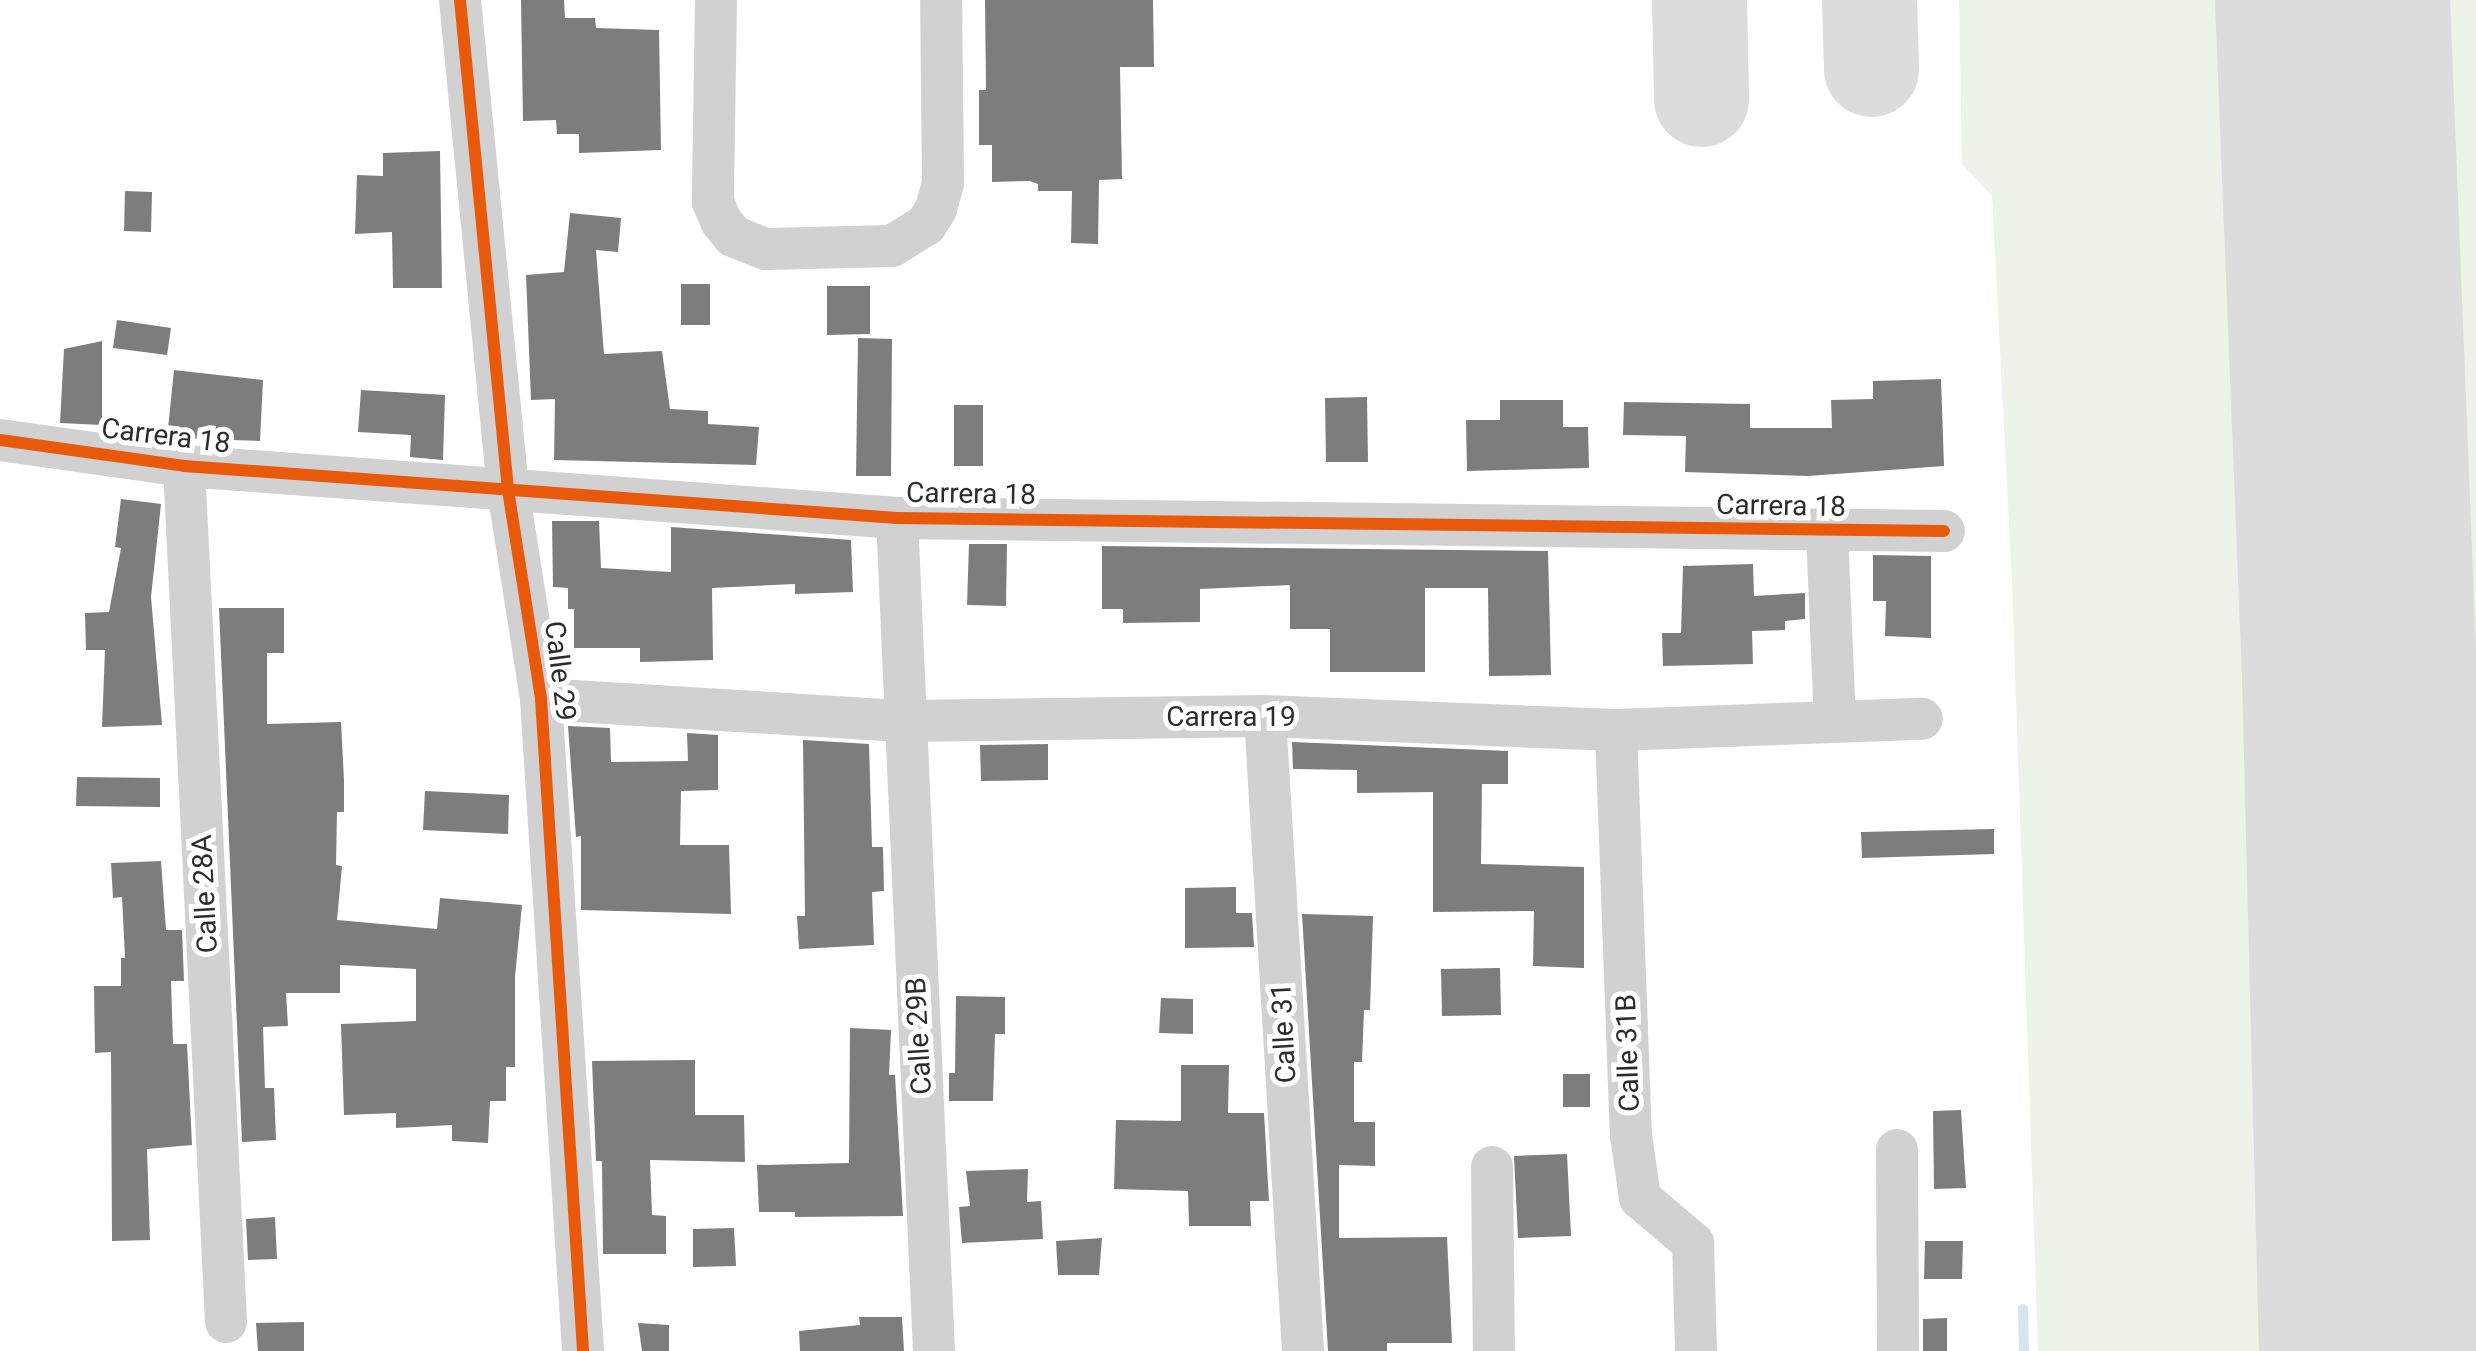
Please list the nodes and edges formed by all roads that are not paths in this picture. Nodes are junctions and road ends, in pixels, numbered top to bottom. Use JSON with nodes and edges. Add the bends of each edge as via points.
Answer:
{"nodes":[{"id":1,"x":460,"y":0,"type":"edge"},
{"id":2,"x":716,"y":0,"type":"edge"},
{"id":3,"x":941,"y":0,"type":"edge"},
{"id":4,"x":0,"y":440,"type":"edge"},
{"id":5,"x":184,"y":466,"type":"junction"},
{"id":6,"x":508,"y":490,"type":"junction"},
{"id":7,"x":897,"y":518,"type":"junction"},
{"id":8,"x":1944,"y":531,"type":"dead end"},
{"id":9,"x":1827,"y":532,"type":"junction"},
{"id":10,"x":540,"y":698,"type":"junction"},
{"id":11,"x":1265,"y":716,"type":"junction"},
{"id":12,"x":1922,"y":719,"type":"dead end"},
{"id":13,"x":904,"y":721,"type":"junction"},
{"id":14,"x":1835,"y":721,"type":"junction"},
{"id":15,"x":1616,"y":730,"type":"junction"},
{"id":16,"x":1897,"y":1150,"type":"dead end"},
{"id":17,"x":1492,"y":1167,"type":"dead end"},
{"id":18,"x":226,"y":1322,"type":"dead end"},
{"id":19,"x":582,"y":1351,"type":"edge"},
{"id":20,"x":934,"y":1351,"type":"edge"},
{"id":21,"x":1303,"y":1351,"type":"edge"},
{"id":22,"x":1494,"y":1351,"type":"edge"},
{"id":23,"x":1696,"y":1351,"type":"edge"},
{"id":24,"x":1898,"y":1351,"type":"edge"}],
"edges":[{"from":1,"to":6,"type":"street","name":"Calle 29"},
{"from":2,"to":3,"type":"street","via":[[713,202],[733,236],[766,249],[892,246],[926,225],[942,183]]},
{"from":4,"to":5,"type":"street","name":"Carrera 18"},
{"from":5,"to":6,"type":"street","name":"Carrera 18"},
{"from":5,"to":18,"type":"street","name":"Calle 28A"},
{"from":6,"to":7,"type":"street","name":"Carrera 18"},
{"from":6,"to":10,"type":"street","name":"Calle 29"},
{"from":7,"to":9,"type":"street","name":"Carrera 18"},
{"from":7,"to":13,"type":"street","name":"Calle 29B"},
{"from":8,"to":9,"type":"street","name":"Carrera 18"},
{"from":9,"to":14,"type":"street"},
{"from":10,"to":13,"type":"street","name":"Carrera 19"},
{"from":10,"to":19,"type":"street","name":"Calle 29"},
{"from":11,"to":13,"type":"street","name":"Carrera 19"},
{"from":11,"to":15,"type":"street","name":"Carrera 19"},
{"from":11,"to":21,"type":"street","name":"Calle 31"},
{"from":12,"to":14,"type":"street","name":"Carrera 19"},
{"from":13,"to":20,"type":"street","name":"Calle 29B"},
{"from":14,"to":15,"type":"street","name":"Carrera 19"},
{"from":15,"to":23,"type":"street","name":"Calle 31B","via":[[1631,1135],[1640,1198],[1693,1243]]},
{"from":16,"to":24,"type":"street"},
{"from":17,"to":22,"type":"street"}]}
